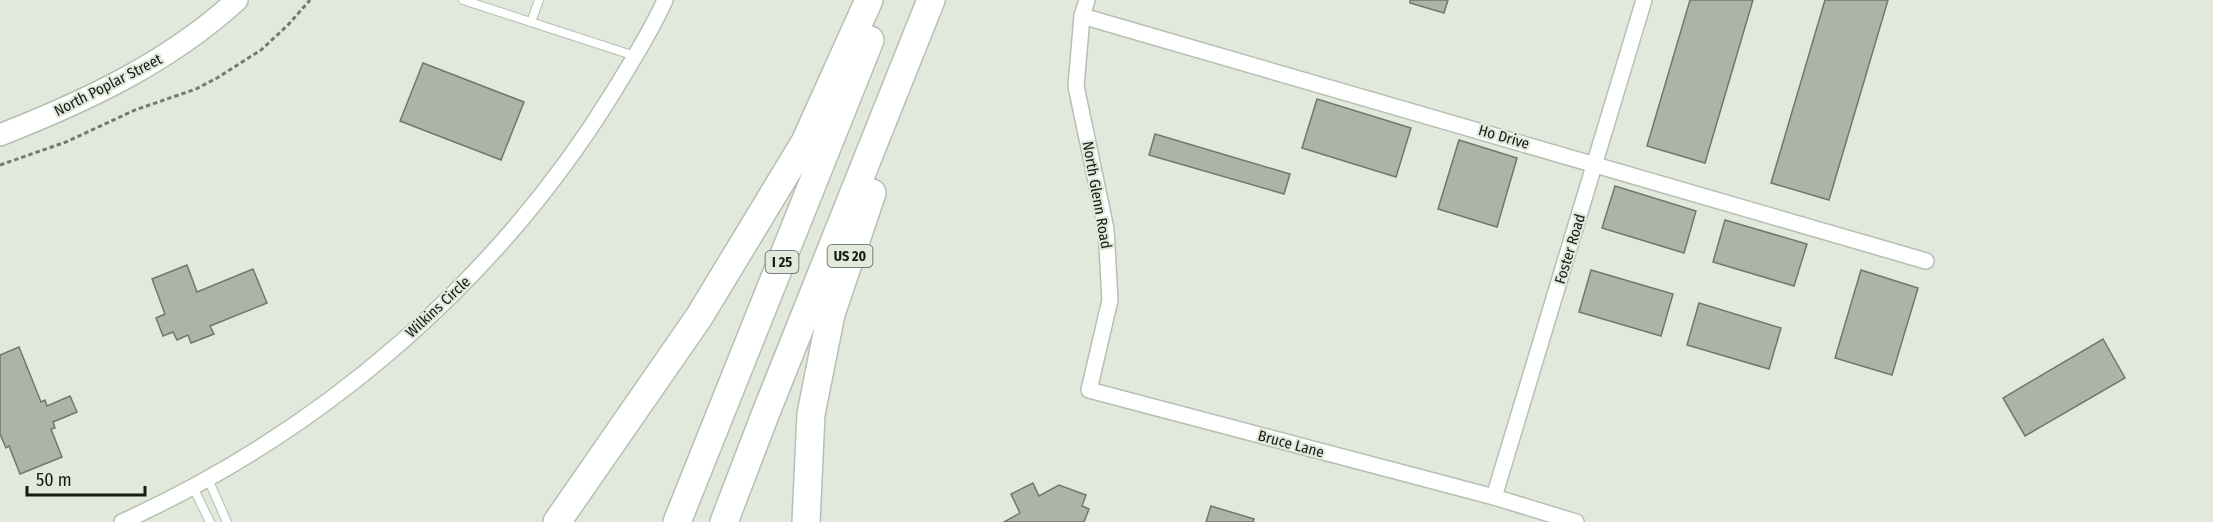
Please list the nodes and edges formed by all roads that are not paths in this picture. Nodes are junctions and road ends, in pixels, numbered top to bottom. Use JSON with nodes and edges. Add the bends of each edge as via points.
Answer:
{"nodes":[{"id":1,"x":237,"y":0,"type":"edge"},
{"id":2,"x":464,"y":0,"type":"edge"},
{"id":3,"x":539,"y":0,"type":"edge"},
{"id":4,"x":665,"y":0,"type":"edge"},
{"id":5,"x":869,"y":0,"type":"edge"},
{"id":6,"x":885,"y":0,"type":"edge"},
{"id":7,"x":931,"y":0,"type":"edge"},
{"id":8,"x":938,"y":0,"type":"edge"},
{"id":9,"x":1087,"y":0,"type":"edge"},
{"id":10,"x":1644,"y":0,"type":"edge"},
{"id":11,"x":1083,"y":15,"type":"junction"},
{"id":12,"x":531,"y":22,"type":"junction"},
{"id":13,"x":635,"y":56,"type":"junction"},
{"id":14,"x":0,"y":135,"type":"edge"},
{"id":15,"x":1596,"y":164,"type":"junction"},
{"id":16,"x":1926,"y":261,"type":"dead end"},
{"id":17,"x":1089,"y":390,"type":"joint"},
{"id":18,"x":208,"y":479,"type":"junction"},
{"id":19,"x":193,"y":487,"type":"junction"},
{"id":20,"x":1494,"y":497,"type":"junction"},
{"id":21,"x":122,"y":522,"type":"edge"},
{"id":22,"x":210,"y":522,"type":"edge"},
{"id":23,"x":227,"y":522,"type":"edge"},
{"id":24,"x":557,"y":522,"type":"edge"},
{"id":25,"x":677,"y":522,"type":"edge"},
{"id":26,"x":724,"y":522,"type":"edge"},
{"id":27,"x":806,"y":522,"type":"edge"},
{"id":28,"x":1576,"y":522,"type":"edge"}],
"edges":[{"from":1,"to":14,"type":"main road","name":"North Poplar Street","via":[[172,52],[134,75]]},
{"from":2,"to":12,"type":"lane"},
{"from":3,"to":12,"type":"lane"},
{"from":4,"to":13,"type":"street","name":"Wilkins Circle"},
{"from":5,"to":24,"type":"highway","via":[[805,142],[699,317]]},
{"from":6,"to":25,"type":"highway","number":"I 25"},
{"from":7,"to":26,"type":"highway","number":"I 25"},
{"from":8,"to":27,"type":"highway","number":"US 20","via":[[831,314],[811,414]]},
{"from":9,"to":11,"type":"street","name":"North Glenn Road"},
{"from":10,"to":15,"type":"street","name":"Foster Road"},
{"from":11,"to":15,"type":"street","name":"Ho Drive"},
{"from":11,"to":17,"type":"street","name":"North Glenn Road","via":[[1076,86],[1106,230],[1110,300]]},
{"from":12,"to":13,"type":"lane"},
{"from":13,"to":18,"type":"street","name":"Wilkins Circle","via":[[552,182],[439,309],[354,382],[300,422]]},
{"from":15,"to":16,"type":"street","name":"Ho Drive"},
{"from":15,"to":20,"type":"street","name":"Foster Road"},
{"from":17,"to":20,"type":"street","name":"Bruce Lane"},
{"from":18,"to":19,"type":"street","name":"Wilkins Circle"},
{"from":18,"to":23,"type":"lane"},
{"from":19,"to":21,"type":"street","name":"Wilkins Circle"},
{"from":19,"to":22,"type":"lane"},
{"from":20,"to":28,"type":"street","name":"Bruce Lane"}]}
